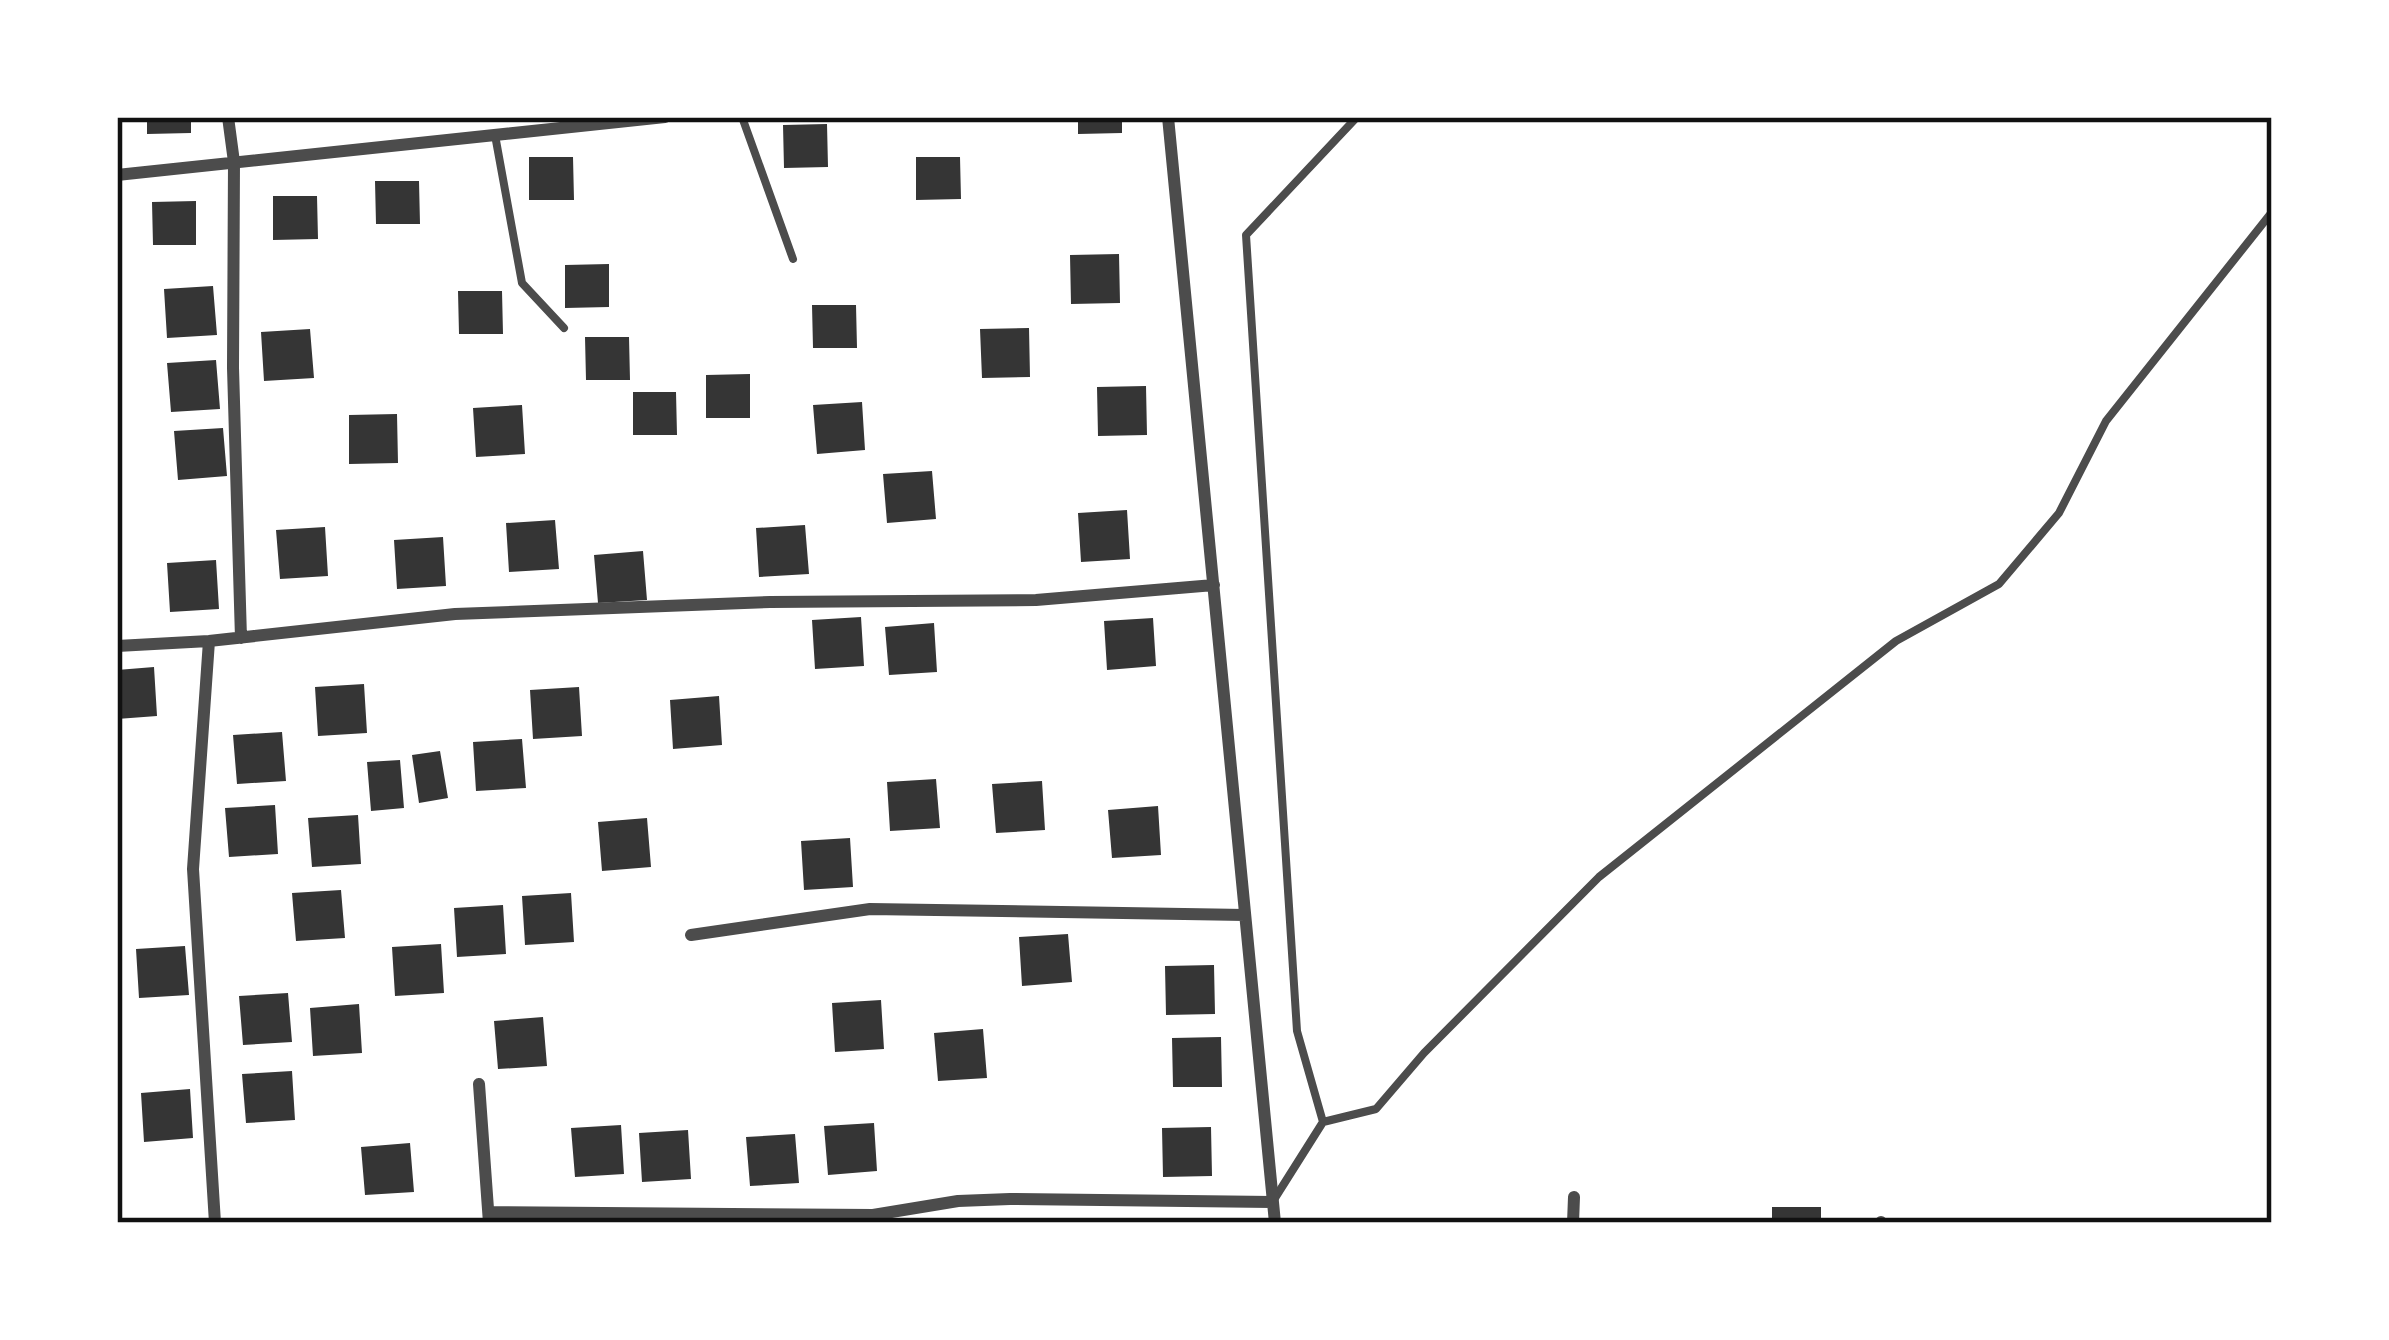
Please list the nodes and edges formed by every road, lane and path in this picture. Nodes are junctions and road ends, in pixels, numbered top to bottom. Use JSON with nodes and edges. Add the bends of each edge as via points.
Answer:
{"nodes":[{"id":1,"x":228,"y":117,"type":"edge"},
{"id":2,"x":665,"y":117,"type":"edge"},
{"id":3,"x":742,"y":117,"type":"edge"},
{"id":4,"x":1168,"y":117,"type":"edge"},
{"id":5,"x":1358,"y":117,"type":"edge"},
{"id":6,"x":495,"y":135,"type":"junction"},
{"id":7,"x":234,"y":162,"type":"junction"},
{"id":8,"x":117,"y":176,"type":"edge"},
{"id":9,"x":2272,"y":212,"type":"edge"},
{"id":10,"x":794,"y":259,"type":"dead end"},
{"id":11,"x":564,"y":328,"type":"dead end"},
{"id":12,"x":1214,"y":585,"type":"junction"},
{"id":13,"x":241,"y":638,"type":"junction"},
{"id":14,"x":209,"y":641,"type":"junction"},
{"id":15,"x":117,"y":646,"type":"edge"},
{"id":16,"x":1246,"y":915,"type":"junction"},
{"id":17,"x":691,"y":935,"type":"dead end"},
{"id":18,"x":479,"y":1084,"type":"dead end"},
{"id":19,"x":1323,"y":1122,"type":"junction"},
{"id":20,"x":1574,"y":1197,"type":"dead end"},
{"id":21,"x":1273,"y":1202,"type":"junction"},
{"id":22,"x":490,"y":1217,"type":"edge"},
{"id":23,"x":215,"y":1223,"type":"edge"},
{"id":24,"x":1275,"y":1223,"type":"edge"},
{"id":25,"x":1573,"y":1223,"type":"edge"}],
"edges":[{"from":1,"to":7,"type":"street"},
{"from":2,"to":6,"type":"street"},
{"from":3,"to":10,"type":"lane"},
{"from":4,"to":12,"type":"street"},
{"from":5,"to":19,"type":"lane","via":[[1246,235],[1297,1031]]},
{"from":6,"to":7,"type":"street"},
{"from":6,"to":11,"type":"lane","via":[[522,283]]},
{"from":7,"to":8,"type":"street"},
{"from":7,"to":13,"type":"street"},
{"from":9,"to":19,"type":"lane","via":[[2106,422],[2059,513],[1999,584],[1896,641],[1599,877],[1376,1109]]},
{"from":12,"to":13,"type":"street","via":[[1036,600],[455,614]]},
{"from":12,"to":16,"type":"street"},
{"from":13,"to":14,"type":"street"},
{"from":14,"to":15,"type":"street"},
{"from":14,"to":23,"type":"street","via":[[194,869]]},
{"from":16,"to":17,"type":"street","via":[[870,909]]},
{"from":16,"to":21,"type":"street"},
{"from":18,"to":22,"type":"street"},
{"from":19,"to":21,"type":"lane"},
{"from":20,"to":25,"type":"street"},
{"from":21,"to":22,"type":"street","via":[[1010,1198],[873,1215]]},
{"from":21,"to":24,"type":"street"}]}
